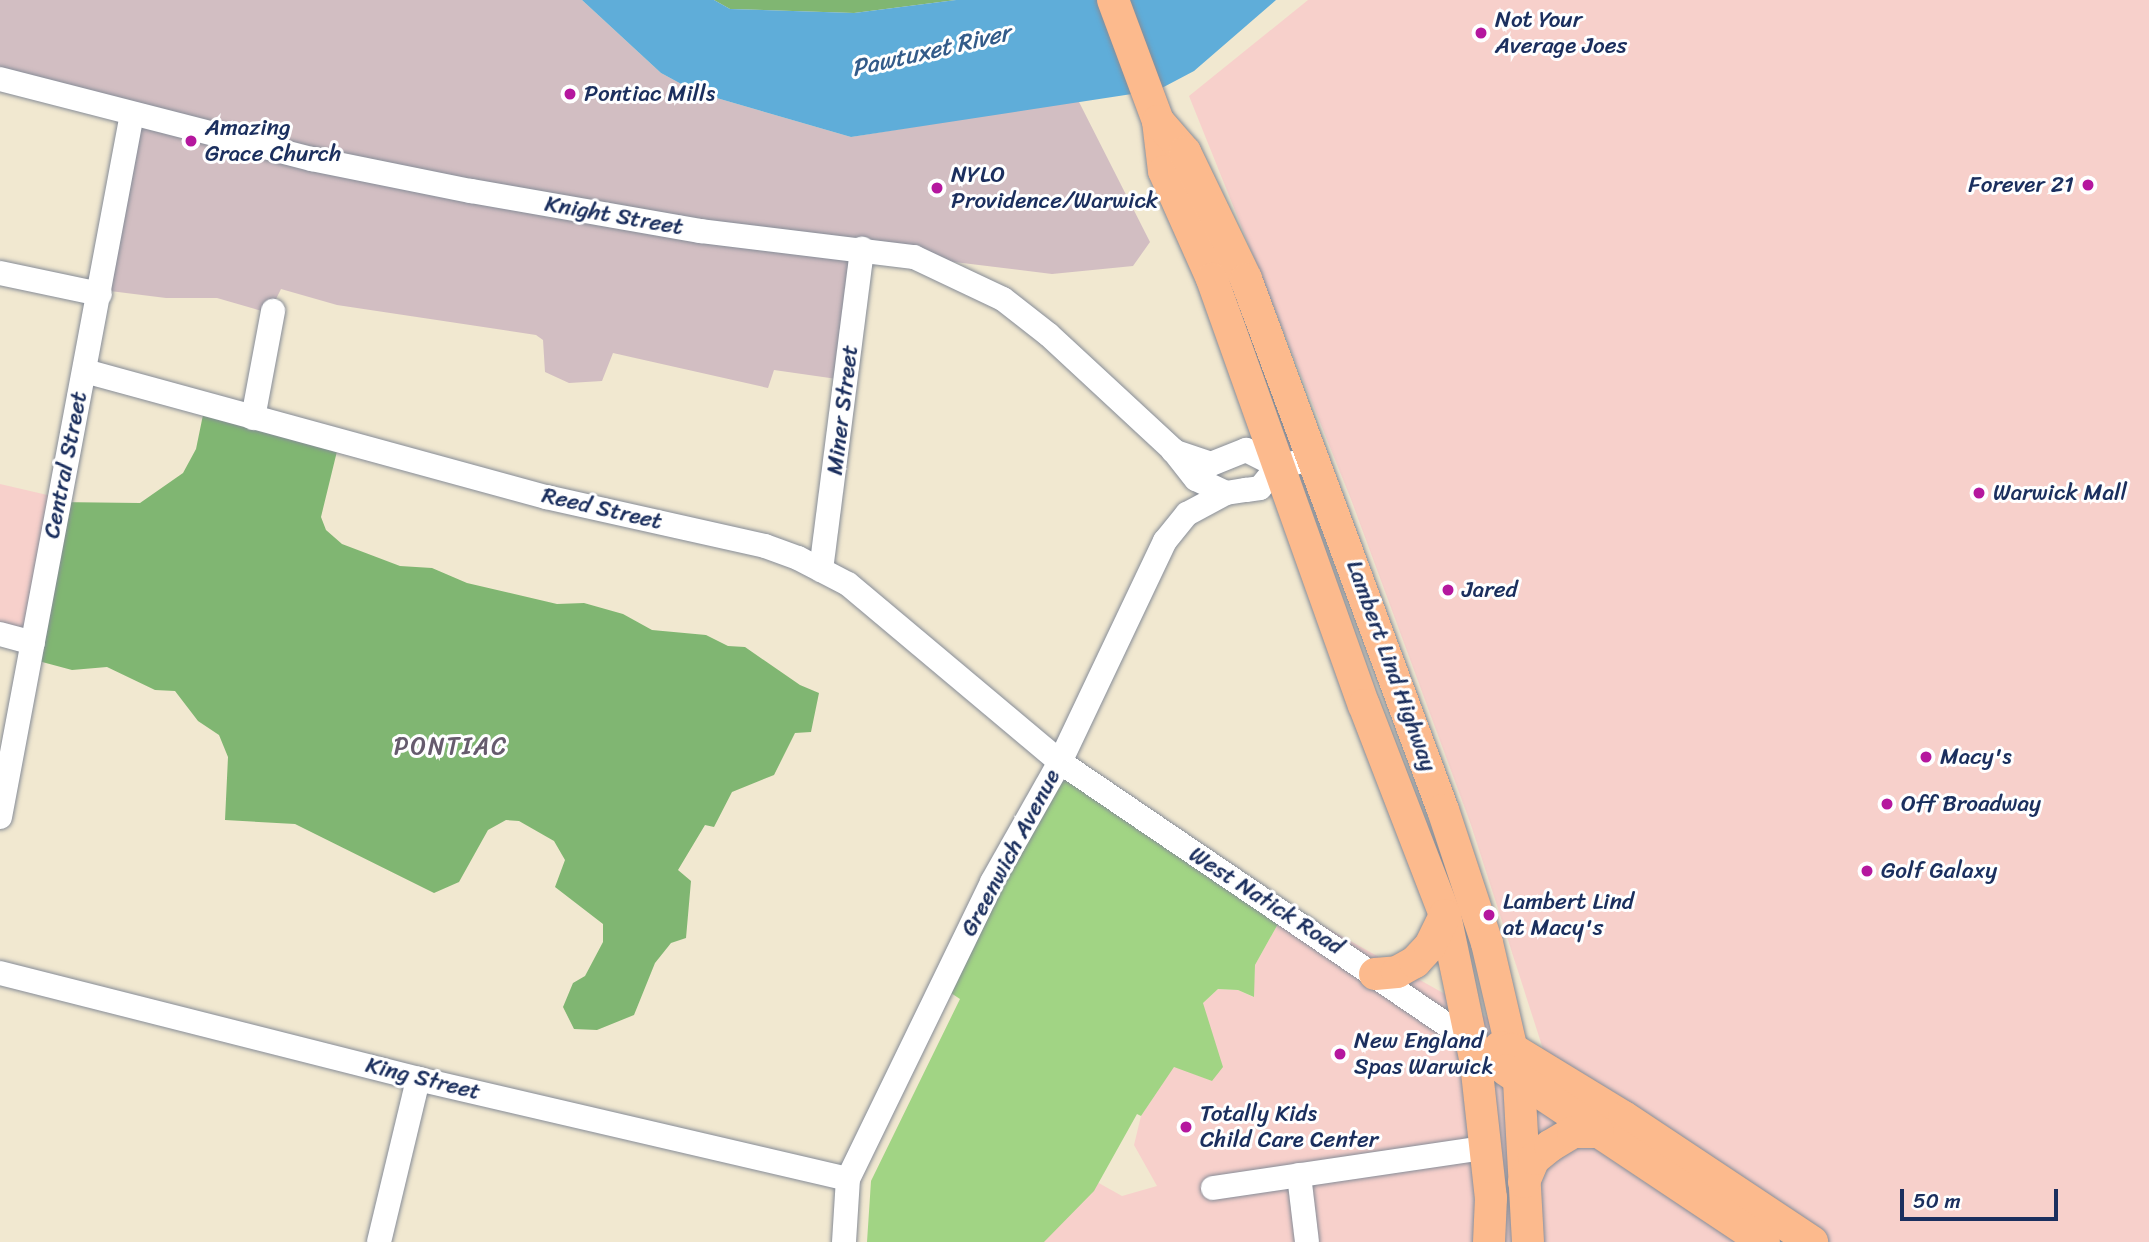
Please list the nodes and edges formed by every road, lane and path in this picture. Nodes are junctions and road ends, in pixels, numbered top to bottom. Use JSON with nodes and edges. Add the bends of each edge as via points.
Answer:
{"nodes":[{"id":1,"x":1113,"y":0,"type":"edge"},
{"id":2,"x":0,"y":79,"type":"edge"},
{"id":3,"x":132,"y":114,"type":"junction"},
{"id":4,"x":1158,"y":121,"type":"junction"},
{"id":5,"x":862,"y":249,"type":"junction"},
{"id":6,"x":0,"y":273,"type":"edge"},
{"id":7,"x":100,"y":294,"type":"junction"},
{"id":8,"x":273,"y":311,"type":"dead end"},
{"id":9,"x":85,"y":371,"type":"junction"},
{"id":10,"x":253,"y":418,"type":"junction"},
{"id":11,"x":1172,"y":450,"type":"junction"},
{"id":12,"x":1313,"y":459,"type":"junction"},
{"id":13,"x":1278,"y":466,"type":"junction"},
{"id":14,"x":1226,"y":493,"type":"junction"},
{"id":15,"x":821,"y":570,"type":"junction"},
{"id":16,"x":0,"y":634,"type":"edge"},
{"id":17,"x":33,"y":643,"type":"junction"},
{"id":18,"x":1059,"y":762,"type":"junction"},
{"id":19,"x":0,"y":817,"type":"edge"},
{"id":20,"x":1445,"y":915,"type":"junction"},
{"id":21,"x":0,"y":973,"type":"edge"},
{"id":22,"x":1375,"y":974,"type":"junction"},
{"id":23,"x":1470,"y":1041,"type":"junction"},
{"id":24,"x":1512,"y":1049,"type":"junction"},
{"id":25,"x":418,"y":1079,"type":"junction"},
{"id":26,"x":1518,"y":1081,"type":"junction"},
{"id":27,"x":1598,"y":1132,"type":"junction"},
{"id":28,"x":1484,"y":1148,"type":"junction"},
{"id":29,"x":1299,"y":1175,"type":"junction"},
{"id":30,"x":848,"y":1179,"type":"junction"},
{"id":31,"x":1524,"y":1182,"type":"junction"},
{"id":32,"x":1213,"y":1188,"type":"dead end"},
{"id":33,"x":379,"y":1242,"type":"edge"},
{"id":34,"x":844,"y":1242,"type":"edge"},
{"id":35,"x":1307,"y":1242,"type":"edge"},
{"id":36,"x":1489,"y":1242,"type":"edge"},
{"id":37,"x":1528,"y":1242,"type":"edge"},
{"id":38,"x":1764,"y":1242,"type":"edge"},
{"id":39,"x":1812,"y":1242,"type":"edge"}],
"edges":[{"from":1,"to":4,"type":"main road","name":"Lambert Lind Highway"},
{"from":2,"to":3,"type":"street","name":"Knight Street"},
{"from":3,"to":5,"type":"street","name":"Knight Street","via":[[312,159],[471,191],[701,231]]},
{"from":3,"to":7,"type":"street","name":"Central Street"},
{"from":4,"to":12,"type":"main road","name":"Lambert Lind Highway","via":[[1185,152],[1246,279]]},
{"from":4,"to":13,"type":"main road","name":"Lambert Lind Highway","via":[[1164,171],[1212,279]]},
{"from":5,"to":11,"type":"street","name":"Knight Street","via":[[914,257],[1003,299],[1064,347]]},
{"from":5,"to":15,"type":"street","name":"Miner Street"},
{"from":6,"to":7,"type":"street"},
{"from":7,"to":9,"type":"street","name":"Central Street"},
{"from":8,"to":10,"type":"street"},
{"from":9,"to":10,"type":"street","name":"Reed Street"},
{"from":9,"to":17,"type":"street","name":"Central Street"},
{"from":10,"to":15,"type":"street","name":"Reed Street","via":[[546,497],[765,546]]},
{"from":11,"to":13,"type":"street","name":"Knight Street","via":[[1211,464],[1246,450]]},
{"from":11,"to":14,"type":"street","name":"Knight Street","via":[[1196,479]]},
{"from":12,"to":13,"type":"street"},
{"from":12,"to":24,"type":"main road","name":"Lambert Lind Highway","via":[[1443,810],[1486,943]]},
{"from":13,"to":14,"type":"street","via":[[1260,488]]},
{"from":13,"to":20,"type":"main road","name":"Lambert Lind Highway"},
{"from":14,"to":18,"type":"street","name":"Greenwich Avenue","via":[[1187,514],[1165,541]]},
{"from":15,"to":18,"type":"street","name":"Reed Street","via":[[848,584],[909,633]]},
{"from":16,"to":17,"type":"street"},
{"from":17,"to":19,"type":"street","name":"Central Street"},
{"from":18,"to":22,"type":"street","name":"West Natick Road"},
{"from":18,"to":30,"type":"street","name":"Greenwich Avenue","via":[[992,882]]},
{"from":20,"to":22,"type":"main road","via":[[1430,946],[1415,962],[1397,972]]},
{"from":20,"to":23,"type":"main road","name":"Lambert Lind Highway"},
{"from":21,"to":25,"type":"street","name":"King Street"},
{"from":22,"to":23,"type":"street","name":"West Natick Road"},
{"from":23,"to":24,"type":"main road","name":"West Natick Road"},
{"from":23,"to":26,"type":"main road","name":"West Natick Road"},
{"from":23,"to":28,"type":"main road","name":"Lambert Lind Highway"},
{"from":24,"to":26,"type":"main road","name":"Lambert Lind Highway"},
{"from":24,"to":39,"type":"main road","name":"West Natick Road","via":[[1624,1116]]},
{"from":25,"to":30,"type":"street","name":"King Street"},
{"from":25,"to":33,"type":"street"},
{"from":26,"to":27,"type":"main road","name":"West Natick Road"},
{"from":26,"to":31,"type":"main road","name":"Lambert Lind Highway"},
{"from":27,"to":31,"type":"main road","via":[[1573,1132],[1550,1146],[1534,1159]]},
{"from":27,"to":38,"type":"main road","name":"West Natick Road"},
{"from":28,"to":29,"type":"street"},
{"from":28,"to":36,"type":"main road","name":"Lambert Lind Highway"},
{"from":29,"to":32,"type":"street"},
{"from":29,"to":35,"type":"street"},
{"from":30,"to":34,"type":"street","name":"Greenwich Avenue"},
{"from":31,"to":37,"type":"main road","name":"Lambert Lind Highway"}]}
